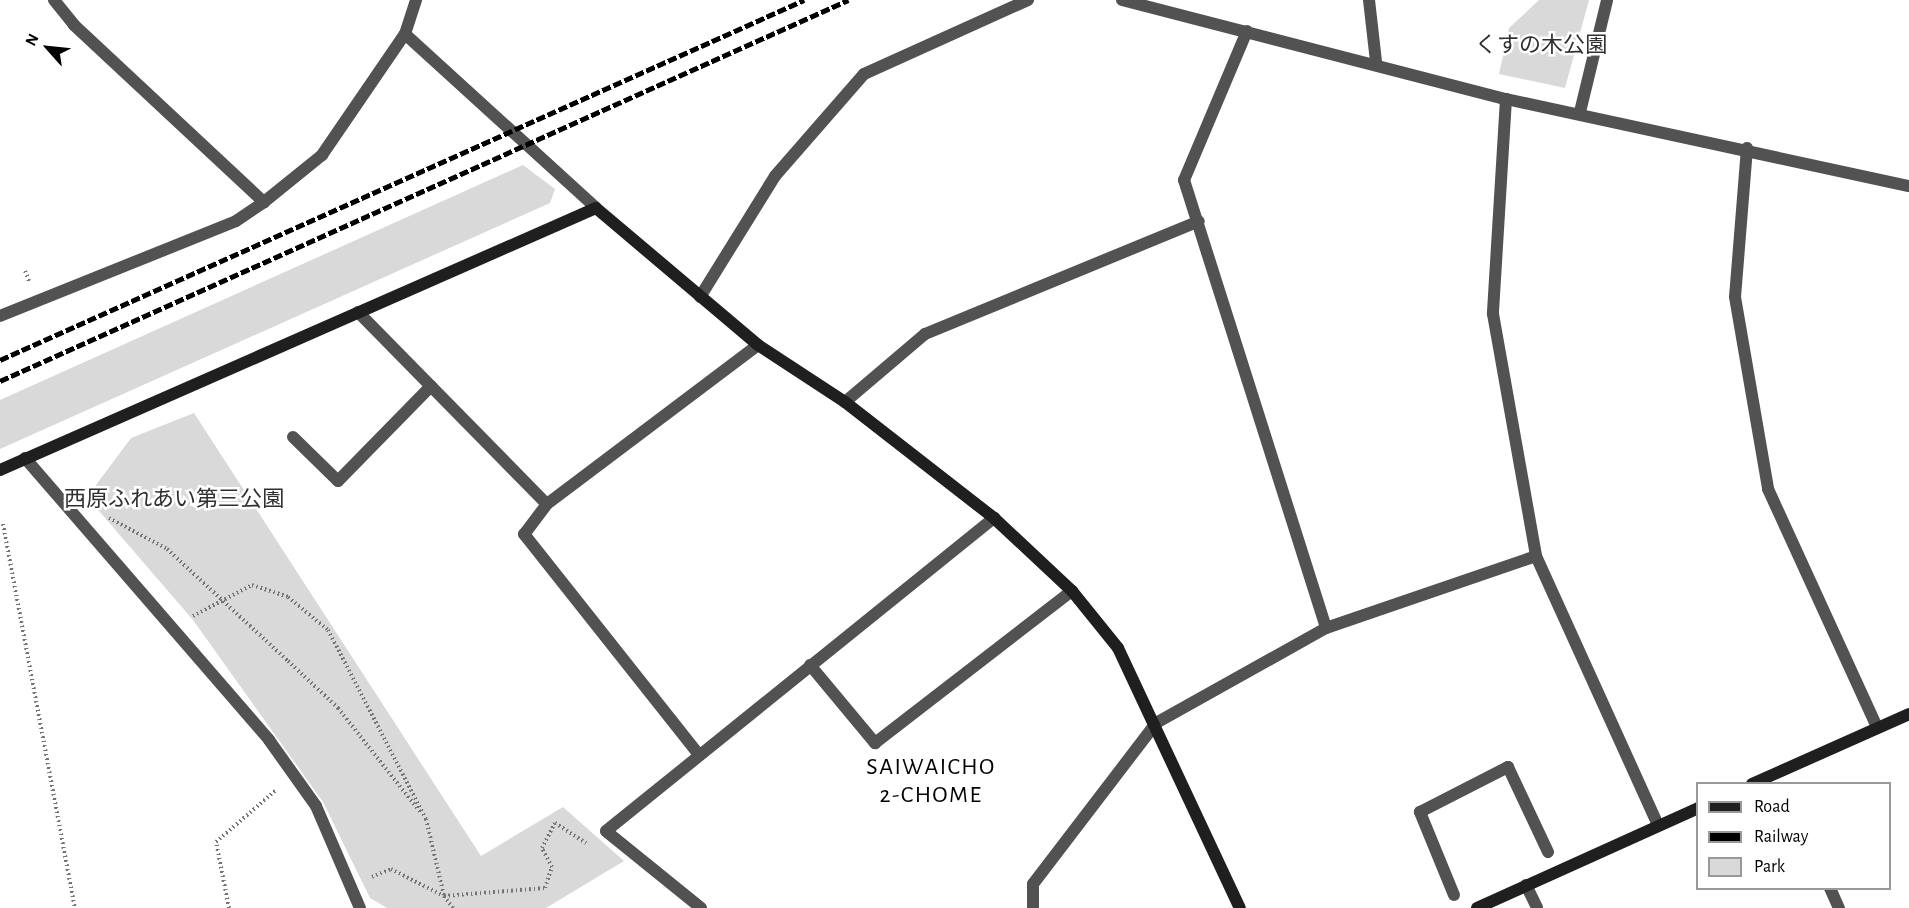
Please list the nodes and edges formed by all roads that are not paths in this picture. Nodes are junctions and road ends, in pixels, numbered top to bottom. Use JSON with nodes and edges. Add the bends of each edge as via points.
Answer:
{"nodes":[{"id":1,"x":54,"y":0,"type":"edge"},
{"id":2,"x":416,"y":0,"type":"edge"},
{"id":3,"x":1028,"y":0,"type":"edge"},
{"id":4,"x":1122,"y":0,"type":"edge"},
{"id":5,"x":1369,"y":0,"type":"edge"},
{"id":6,"x":1607,"y":0,"type":"edge"},
{"id":7,"x":1247,"y":31,"type":"junction"},
{"id":8,"x":405,"y":34,"type":"junction"},
{"id":9,"x":1376,"y":61,"type":"junction"},
{"id":10,"x":1506,"y":99,"type":"junction"},
{"id":11,"x":1580,"y":112,"type":"junction"},
{"id":12,"x":1747,"y":148,"type":"junction"},
{"id":13,"x":1909,"y":186,"type":"edge"},
{"id":14,"x":264,"y":202,"type":"junction"},
{"id":15,"x":597,"y":208,"type":"junction"},
{"id":16,"x":1199,"y":221,"type":"junction"},
{"id":17,"x":700,"y":297,"type":"junction"},
{"id":18,"x":358,"y":312,"type":"junction"},
{"id":19,"x":0,"y":316,"type":"edge"},
{"id":20,"x":758,"y":345,"type":"junction"},
{"id":21,"x":431,"y":386,"type":"junction"},
{"id":22,"x":845,"y":402,"type":"junction"},
{"id":23,"x":293,"y":437,"type":"dead end"},
{"id":24,"x":25,"y":458,"type":"junction"},
{"id":25,"x":0,"y":470,"type":"edge"},
{"id":26,"x":547,"y":504,"type":"junction"},
{"id":27,"x":994,"y":518,"type":"junction"},
{"id":28,"x":1536,"y":556,"type":"junction"},
{"id":29,"x":1072,"y":591,"type":"junction"},
{"id":30,"x":1326,"y":628,"type":"junction"},
{"id":31,"x":810,"y":664,"type":"junction"},
{"id":32,"x":1909,"y":714,"type":"edge"},
{"id":33,"x":1156,"y":723,"type":"junction"},
{"id":34,"x":1877,"y":727,"type":"junction"},
{"id":35,"x":698,"y":752,"type":"junction"},
{"id":36,"x":1780,"y":778,"type":"edge"},
{"id":37,"x":1758,"y":782,"type":"edge"},
{"id":38,"x":1696,"y":809,"type":"edge"},
{"id":39,"x":1659,"y":825,"type":"junction"},
{"id":40,"x":1548,"y":852,"type":"dead end"},
{"id":41,"x":1526,"y":885,"type":"junction"},
{"id":42,"x":1831,"y":890,"type":"edge"},
{"id":43,"x":1454,"y":895,"type":"dead end"},
{"id":44,"x":360,"y":908,"type":"edge"},
{"id":45,"x":701,"y":908,"type":"edge"},
{"id":46,"x":1033,"y":908,"type":"edge"},
{"id":47,"x":1240,"y":908,"type":"edge"},
{"id":48,"x":1477,"y":908,"type":"edge"},
{"id":49,"x":1537,"y":908,"type":"edge"},
{"id":50,"x":1839,"y":908,"type":"edge"}],
"edges":[{"from":1,"to":14,"type":"street","via":[[74,25]]},
{"from":2,"to":8,"type":"street"},
{"from":3,"to":17,"type":"street","via":[[864,74],[774,176]]},
{"from":4,"to":7,"type":"street"},
{"from":5,"to":9,"type":"street"},
{"from":6,"to":11,"type":"street"},
{"from":7,"to":9,"type":"street"},
{"from":7,"to":16,"type":"street","via":[[1184,180]]},
{"from":8,"to":14,"type":"street","via":[[322,155]]},
{"from":8,"to":15,"type":"street"},
{"from":9,"to":10,"type":"street"},
{"from":10,"to":11,"type":"street"},
{"from":10,"to":28,"type":"street","via":[[1493,314]]},
{"from":11,"to":12,"type":"street"},
{"from":12,"to":13,"type":"street"},
{"from":12,"to":34,"type":"street","via":[[1735,297],[1768,489]]},
{"from":14,"to":19,"type":"street","via":[[236,221]]},
{"from":15,"to":17,"type":"street"},
{"from":15,"to":18,"type":"street"},
{"from":16,"to":22,"type":"street","via":[[926,334]]},
{"from":16,"to":30,"type":"street"},
{"from":17,"to":20,"type":"street"},
{"from":18,"to":21,"type":"street"},
{"from":18,"to":24,"type":"street"},
{"from":20,"to":22,"type":"street"},
{"from":20,"to":26,"type":"street"},
{"from":21,"to":23,"type":"street","via":[[338,480]]},
{"from":21,"to":26,"type":"street"},
{"from":22,"to":27,"type":"street"},
{"from":24,"to":25,"type":"street"},
{"from":24,"to":44,"type":"street","via":[[177,631],[316,806]]},
{"from":26,"to":35,"type":"street","via":[[524,534]]},
{"from":27,"to":29,"type":"street"},
{"from":27,"to":31,"type":"street"},
{"from":28,"to":30,"type":"street"},
{"from":28,"to":39,"type":"street"},
{"from":29,"to":31,"type":"street","via":[[875,743]]},
{"from":29,"to":33,"type":"street","via":[[1118,648]]},
{"from":30,"to":33,"type":"street"},
{"from":31,"to":35,"type":"street"},
{"from":32,"to":34,"type":"street"},
{"from":33,"to":46,"type":"street","via":[[1033,884]]},
{"from":33,"to":47,"type":"street"},
{"from":34,"to":36,"type":"street"},
{"from":35,"to":45,"type":"street","via":[[606,831]]},
{"from":36,"to":37,"type":"street"},
{"from":38,"to":39,"type":"street"},
{"from":39,"to":41,"type":"street"},
{"from":40,"to":43,"type":"street","via":[[1508,766],[1419,812]]},
{"from":41,"to":48,"type":"street"},
{"from":41,"to":49,"type":"street"},
{"from":42,"to":50,"type":"street"}]}
